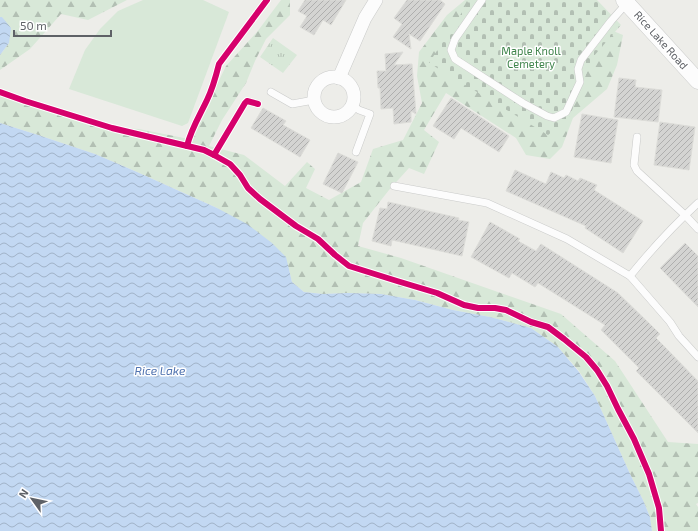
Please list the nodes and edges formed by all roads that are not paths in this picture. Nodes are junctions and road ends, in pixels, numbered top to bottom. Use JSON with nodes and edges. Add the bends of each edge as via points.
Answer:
{"nodes":[{"id":1,"x":376,"y":0,"type":"edge"},
{"id":2,"x":482,"y":0,"type":"edge"},
{"id":3,"x":627,"y":1,"type":"edge"},
{"id":4,"x":338,"y":78,"type":"junction"},
{"id":5,"x":698,"y":81,"type":"edge"},
{"id":6,"x":271,"y":92,"type":"dead end"},
{"id":7,"x":314,"y":100,"type":"junction"},
{"id":8,"x":352,"y":105,"type":"junction"},
{"id":9,"x":637,"y":137,"type":"dead end"},
{"id":10,"x":356,"y":152,"type":"dead end"},
{"id":11,"x":394,"y":186,"type":"dead end"},
{"id":12,"x":698,"y":203,"type":"edge"},
{"id":13,"x":685,"y":215,"type":"junction"},
{"id":14,"x":698,"y":229,"type":"edge"},
{"id":15,"x":630,"y":276,"type":"junction"},
{"id":16,"x":698,"y":357,"type":"edge"}],
"edges":[{"from":1,"to":4,"type":"street","via":[[365,18]]},
{"from":2,"to":3,"type":"lane","via":[[455,39],[451,50],[455,59],[523,102],[554,118],[566,112],[580,82],[578,69],[581,60]]},
{"from":3,"to":5,"type":"street","name":"Rice Lake Road"},
{"from":4,"to":7,"type":"street","via":[[332,77],[319,83],[315,89]]},
{"from":4,"to":8,"type":"street","via":[[349,84],[354,96]]},
{"from":6,"to":7,"type":"lane","via":[[292,104]]},
{"from":7,"to":8,"type":"street","via":[[317,109],[328,117],[341,116]]},
{"from":8,"to":10,"type":"lane","via":[[370,114]]},
{"from":9,"to":13,"type":"lane","via":[[634,165],[636,171]]},
{"from":11,"to":15,"type":"lane","via":[[487,203],[566,239]]},
{"from":12,"to":13,"type":"lane"},
{"from":13,"to":14,"type":"lane"},
{"from":13,"to":15,"type":"lane"},
{"from":15,"to":16,"type":"lane"}]}
